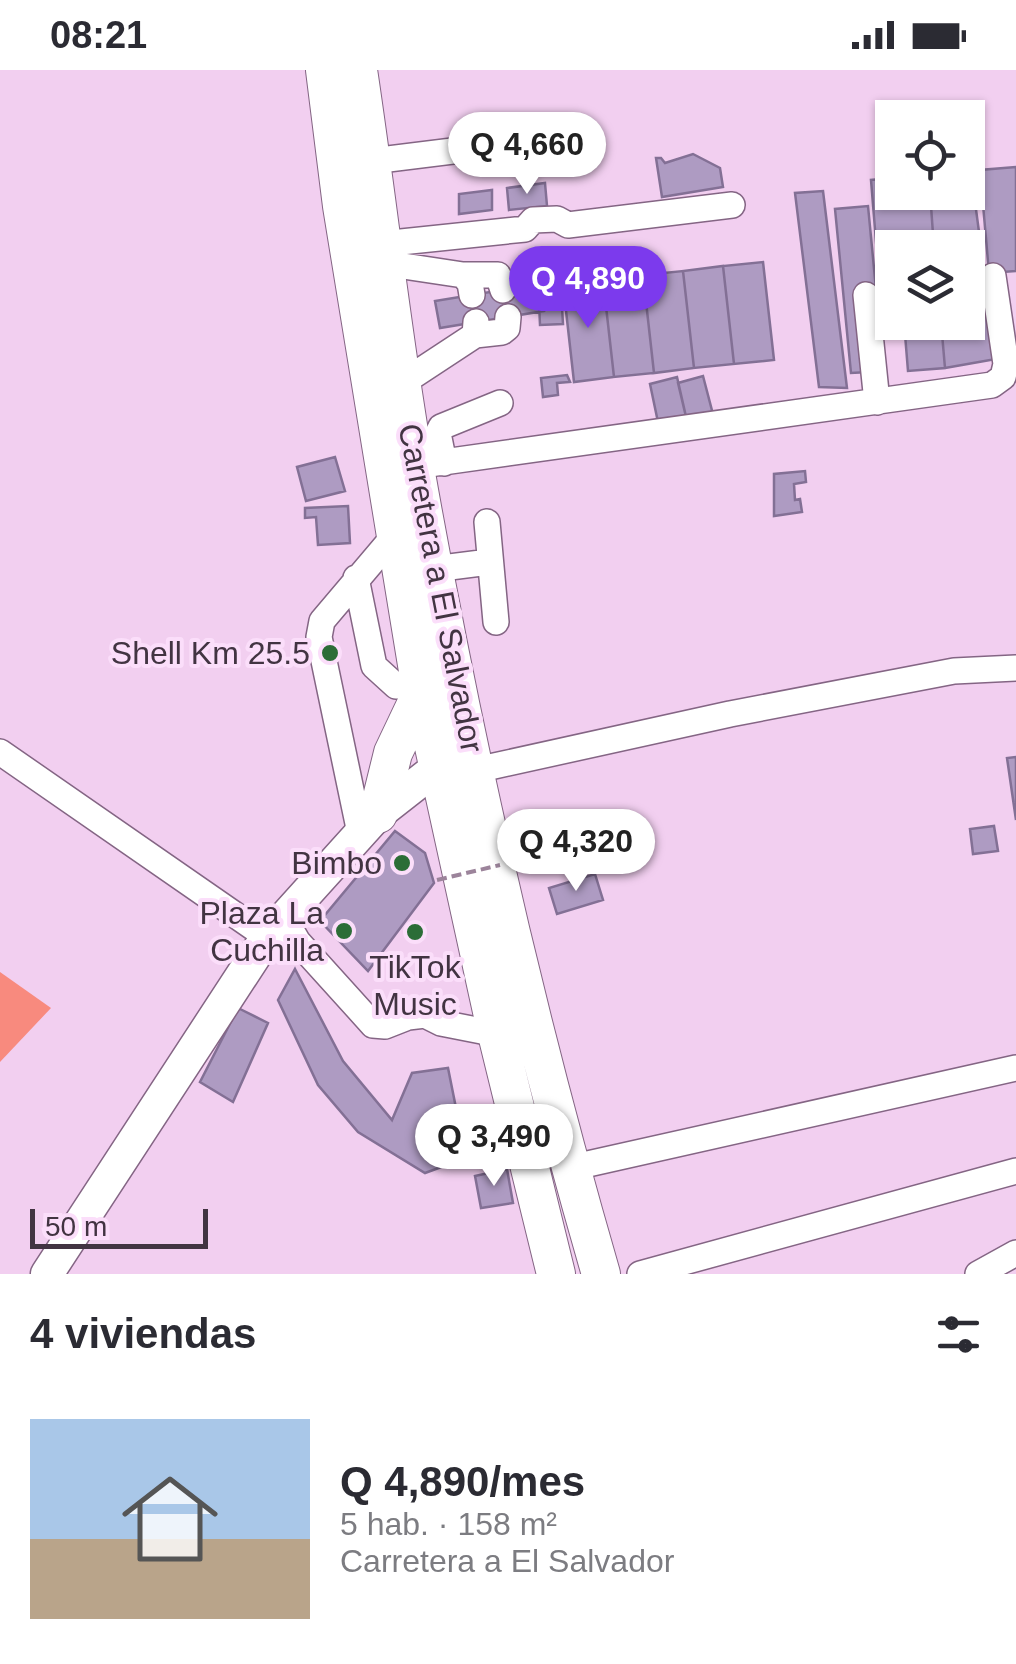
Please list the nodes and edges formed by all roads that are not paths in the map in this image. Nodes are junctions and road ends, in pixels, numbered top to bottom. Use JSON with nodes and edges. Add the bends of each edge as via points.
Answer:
{"nodes":[{"id":1,"x":325,"y":70,"type":"edge"},
{"id":2,"x":358,"y":70,"type":"edge"},
{"id":3,"x":493,"y":146,"type":"dead end"},
{"id":4,"x":372,"y":161,"type":"junction"},
{"id":5,"x":732,"y":205,"type":"dead end"},
{"id":6,"x":383,"y":254,"type":"junction"},
{"id":7,"x":993,"y":276,"type":"dead end"},
{"id":8,"x":504,"y":290,"type":"dead end"},
{"id":9,"x":866,"y":295,"type":"dead end"},
{"id":10,"x":508,"y":317,"type":"dead end"},
{"id":11,"x":402,"y":383,"type":"junction"},
{"id":12,"x":878,"y":402,"type":"junction"},
{"id":13,"x":500,"y":404,"type":"dead end"},
{"id":14,"x":429,"y":464,"type":"junction"},
{"id":15,"x":486,"y":522,"type":"dead end"},
{"id":16,"x":394,"y":536,"type":"junction"},
{"id":17,"x":489,"y":562,"type":"junction"},
{"id":18,"x":434,"y":569,"type":"junction"},
{"id":19,"x":356,"y":578,"type":"junction"},
{"id":20,"x":496,"y":622,"type":"dead end"},
{"id":21,"x":1016,"y":668,"type":"edge"},
{"id":22,"x":421,"y":688,"type":"junction"},
{"id":23,"x":0,"y":752,"type":"edge"},
{"id":24,"x":453,"y":779,"type":"junction"},
{"id":25,"x":375,"y":817,"type":"junction"},
{"id":26,"x":276,"y":927,"type":"junction"},
{"id":27,"x":497,"y":1034,"type":"junction"},
{"id":28,"x":1016,"y":1068,"type":"edge"},
{"id":29,"x":570,"y":1168,"type":"junction"},
{"id":30,"x":1016,"y":1171,"type":"edge"},
{"id":31,"x":1016,"y":1254,"type":"edge"},
{"id":32,"x":47,"y":1274,"type":"edge"},
{"id":33,"x":556,"y":1274,"type":"edge"},
{"id":34,"x":601,"y":1274,"type":"edge"},
{"id":35,"x":640,"y":1274,"type":"edge"},
{"id":36,"x":978,"y":1274,"type":"edge"}],
"edges":[{"from":1,"to":16,"type":"highway","name":"Carretera a El Salvador"},
{"from":2,"to":4,"type":"highway","name":"Carretera a El Salvador"},
{"from":3,"to":4,"type":"street"},
{"from":4,"to":6,"type":"highway","name":"Carretera a El Salvador"},
{"from":5,"to":6,"type":"street","via":[[557,231],[524,229]]},
{"from":6,"to":8,"type":"street","via":[[467,285],[498,275]]},
{"from":6,"to":11,"type":"highway","name":"Carretera a El Salvador"},
{"from":7,"to":12,"type":"street","via":[[1003,377],[992,385]]},
{"from":9,"to":12,"type":"street"},
{"from":10,"to":11,"type":"street","via":[[502,332],[475,329]]},
{"from":11,"to":14,"type":"highway","name":"Carretera a El Salvador"},
{"from":12,"to":14,"type":"street"},
{"from":13,"to":14,"type":"street","via":[[441,427]]},
{"from":14,"to":18,"type":"highway","name":"Carretera a El Salvador"},
{"from":15,"to":17,"type":"street"},
{"from":16,"to":19,"type":"street"},
{"from":16,"to":22,"type":"highway","name":"Carretera a El Salvador"},
{"from":17,"to":18,"type":"street"},
{"from":17,"to":20,"type":"street"},
{"from":18,"to":24,"type":"highway","name":"Carretera a El Salvador"},
{"from":19,"to":22,"type":"street","via":[[374,666],[396,686]]},
{"from":19,"to":25,"type":"street","via":[[322,620],[319,637]]},
{"from":21,"to":24,"type":"street","via":[[954,671],[730,714]]},
{"from":22,"to":24,"type":"highway","name":"Carretera a El Salvador"},
{"from":22,"to":25,"type":"highway"},
{"from":23,"to":26,"type":"street"},
{"from":24,"to":25,"type":"highway"},
{"from":24,"to":27,"type":"highway","name":"Carretera a El Salvador"},
{"from":24,"to":29,"type":"highway","name":"Carretera a El Salvador","via":[[494,858]]},
{"from":25,"to":26,"type":"main road"},
{"from":26,"to":27,"type":"street","via":[[373,1024],[425,1016]]},
{"from":26,"to":32,"type":"main road"},
{"from":27,"to":33,"type":"highway","name":"Carretera a El Salvador"},
{"from":28,"to":29,"type":"street"},
{"from":29,"to":34,"type":"highway","name":"Carretera a El Salvador"},
{"from":30,"to":35,"type":"street"},
{"from":31,"to":36,"type":"street"}]}
